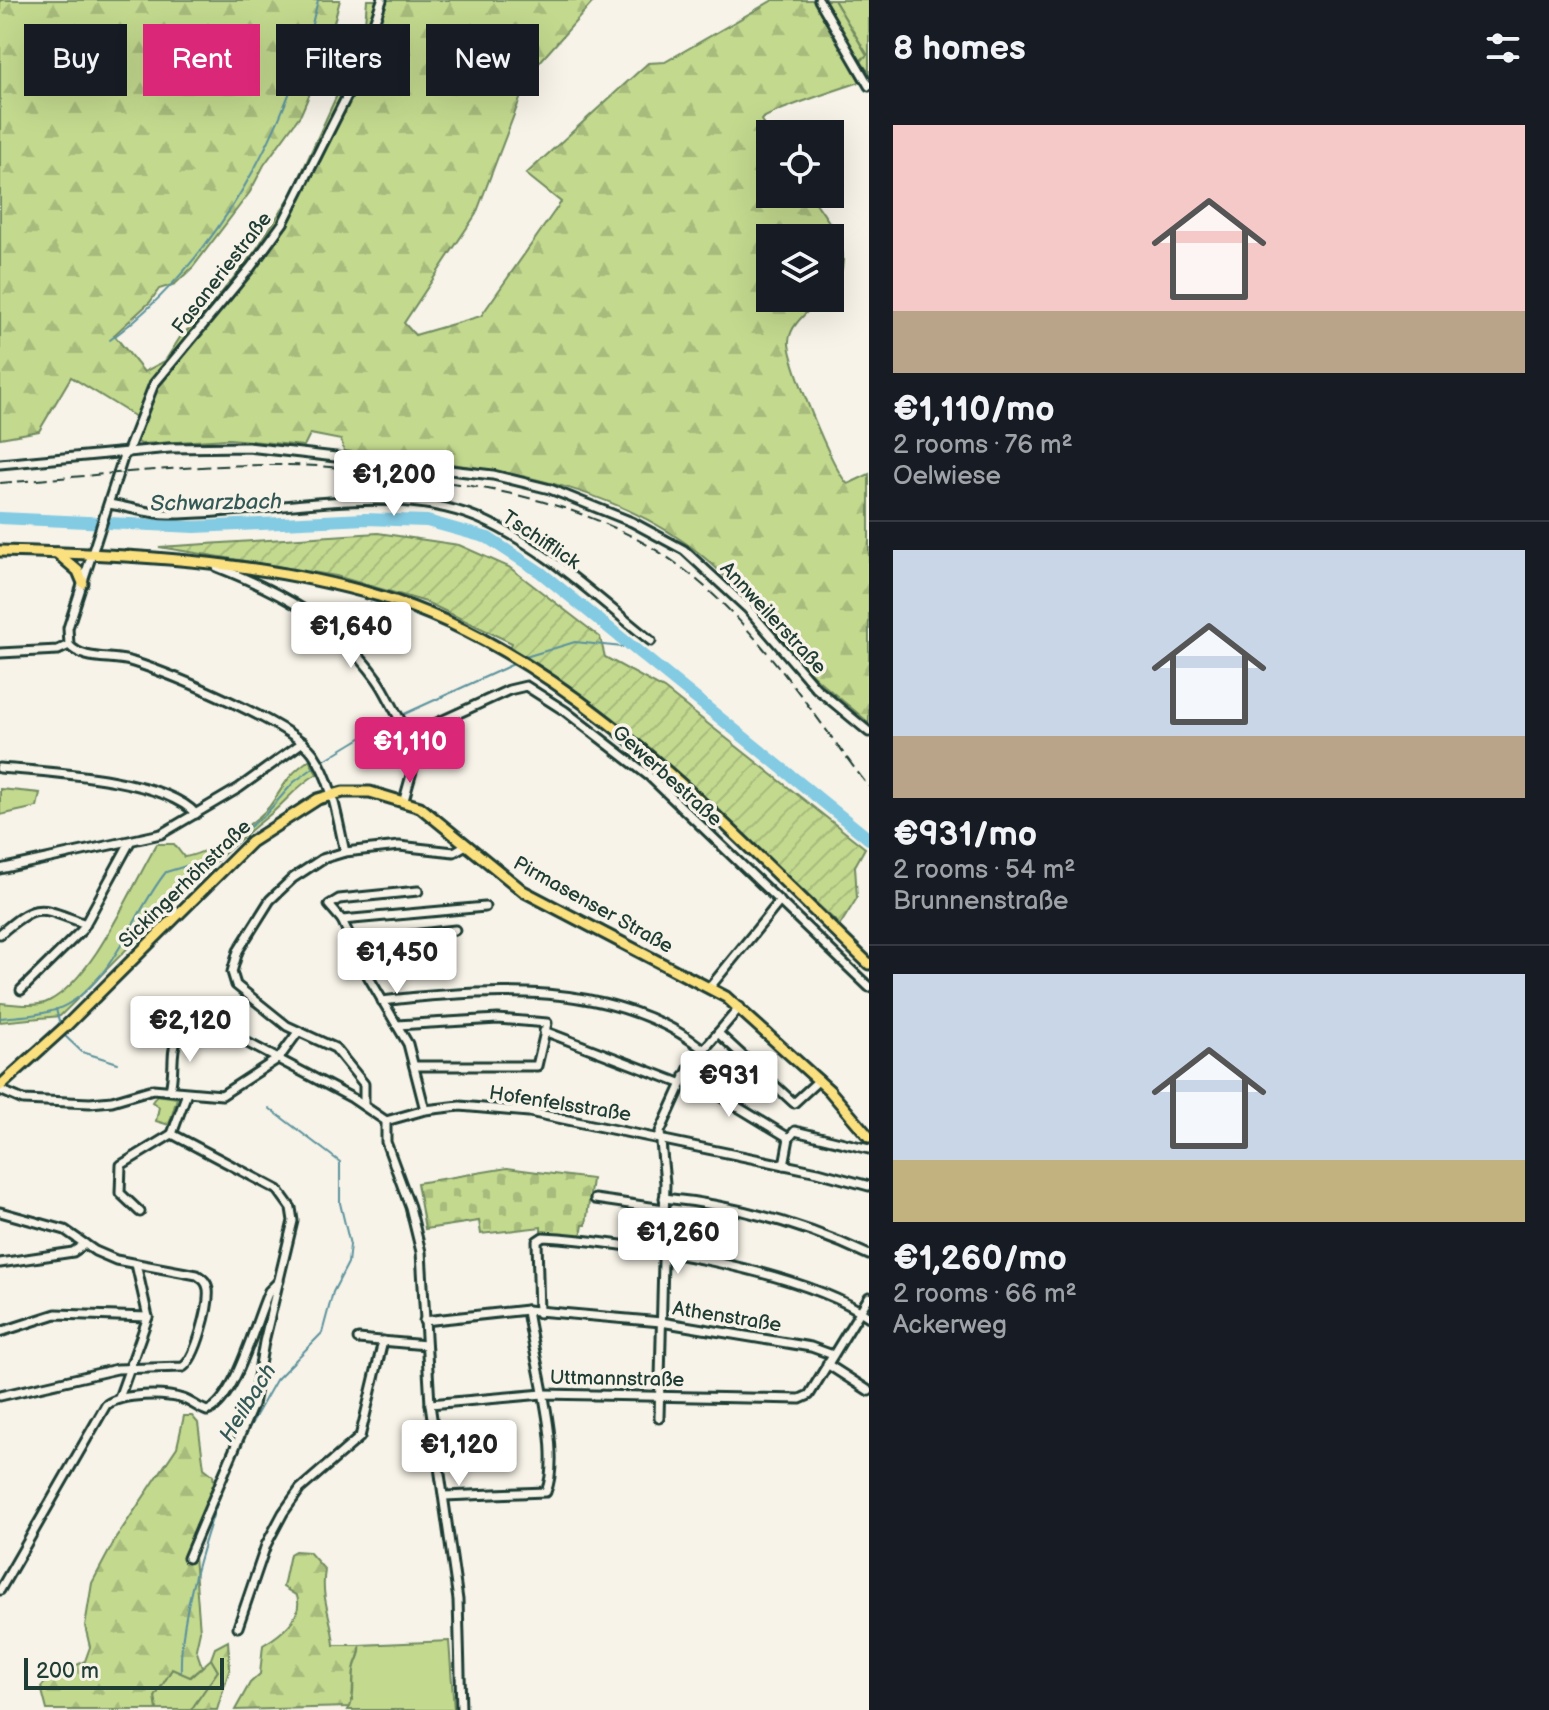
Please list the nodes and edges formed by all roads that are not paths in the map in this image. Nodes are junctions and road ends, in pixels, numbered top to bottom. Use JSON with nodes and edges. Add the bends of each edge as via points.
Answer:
{"nodes":[{"id":1,"x":382,"y":0,"type":"edge"},
{"id":2,"x":819,"y":0,"type":"edge"},
{"id":3,"x":869,"y":86,"type":"edge"},
{"id":4,"x":126,"y":454,"type":"junction"},
{"id":5,"x":0,"y":464,"type":"edge"},
{"id":6,"x":108,"y":507,"type":"junction"},
{"id":7,"x":0,"y":551,"type":"edge"},
{"id":8,"x":57,"y":553,"type":"junction"},
{"id":9,"x":93,"y":553,"type":"junction"},
{"id":10,"x":210,"y":564,"type":"junction"},
{"id":11,"x":83,"y":583,"type":"junction"},
{"id":12,"x":651,"y":641,"type":"dead end"},
{"id":13,"x":69,"y":645,"type":"junction"},
{"id":14,"x":0,"y":653,"type":"edge"},
{"id":15,"x":869,"y":732,"type":"edge"},
{"id":16,"x":418,"y":741,"type":"junction"},
{"id":17,"x":303,"y":742,"type":"junction"},
{"id":18,"x":0,"y":768,"type":"edge"},
{"id":19,"x":332,"y":794,"type":"junction"},
{"id":20,"x":404,"y":800,"type":"junction"},
{"id":21,"x":196,"y":814,"type":"junction"},
{"id":22,"x":130,"y":842,"type":"junction"},
{"id":23,"x":466,"y":845,"type":"junction"},
{"id":24,"x":345,"y":852,"type":"junction"},
{"id":25,"x":0,"y":869,"type":"edge"},
{"id":26,"x":418,"y":891,"type":"dead end"},
{"id":27,"x":780,"y":901,"type":"junction"},
{"id":28,"x":485,"y":907,"type":"dead end"},
{"id":29,"x":342,"y":920,"type":"junction"},
{"id":30,"x":86,"y":924,"type":"junction"},
{"id":31,"x":455,"y":930,"type":"dead end"},
{"id":32,"x":0,"y":934,"type":"edge"},
{"id":33,"x":350,"y":942,"type":"junction"},
{"id":34,"x":869,"y":964,"type":"edge"},
{"id":35,"x":710,"y":987,"type":"junction"},
{"id":36,"x":869,"y":987,"type":"edge"},
{"id":37,"x":21,"y":990,"type":"dead end"},
{"id":38,"x":382,"y":1001,"type":"junction"},
{"id":39,"x":740,"y":1007,"type":"junction"},
{"id":40,"x":397,"y":1025,"type":"junction"},
{"id":41,"x":201,"y":1028,"type":"dead end"},
{"id":42,"x":544,"y":1031,"type":"junction"},
{"id":43,"x":298,"y":1032,"type":"junction"},
{"id":44,"x":229,"y":1033,"type":"dead end"},
{"id":45,"x":718,"y":1033,"type":"junction"},
{"id":46,"x":703,"y":1049,"type":"junction"},
{"id":47,"x":279,"y":1058,"type":"junction"},
{"id":48,"x":414,"y":1066,"type":"junction"},
{"id":49,"x":685,"y":1075,"type":"junction"},
{"id":50,"x":819,"y":1080,"type":"junction"},
{"id":51,"x":680,"y":1083,"type":"junction"},
{"id":52,"x":0,"y":1088,"type":"edge"},
{"id":53,"x":170,"y":1090,"type":"junction"},
{"id":54,"x":187,"y":1093,"type":"junction"},
{"id":55,"x":364,"y":1106,"type":"junction"},
{"id":56,"x":425,"y":1110,"type":"junction"},
{"id":57,"x":386,"y":1121,"type":"junction"},
{"id":58,"x":172,"y":1134,"type":"junction"},
{"id":59,"x":869,"y":1137,"type":"edge"},
{"id":60,"x":659,"y":1138,"type":"junction"},
{"id":61,"x":789,"y":1138,"type":"junction"},
{"id":62,"x":869,"y":1149,"type":"edge"},
{"id":63,"x":784,"y":1165,"type":"junction"},
{"id":64,"x":869,"y":1186,"type":"edge"},
{"id":65,"x":664,"y":1198,"type":"junction"},
{"id":66,"x":595,"y":1199,"type":"dead end"},
{"id":67,"x":664,"y":1209,"type":"junction"},
{"id":68,"x":0,"y":1212,"type":"edge"},
{"id":69,"x":140,"y":1212,"type":"dead end"},
{"id":70,"x":85,"y":1244,"type":"junction"},
{"id":71,"x":663,"y":1253,"type":"junction"},
{"id":72,"x":869,"y":1255,"type":"edge"},
{"id":73,"x":0,"y":1263,"type":"edge"},
{"id":74,"x":136,"y":1264,"type":"junction"},
{"id":75,"x":279,"y":1281,"type":"junction"},
{"id":76,"x":869,"y":1297,"type":"edge"},
{"id":77,"x":527,"y":1310,"type":"junction"},
{"id":78,"x":861,"y":1311,"type":"junction"},
{"id":79,"x":539,"y":1313,"type":"junction"},
{"id":80,"x":148,"y":1317,"type":"junction"},
{"id":81,"x":869,"y":1317,"type":"edge"},
{"id":82,"x":424,"y":1321,"type":"junction"},
{"id":83,"x":661,"y":1322,"type":"junction"},
{"id":84,"x":0,"y":1332,"type":"edge"},
{"id":85,"x":358,"y":1339,"type":"dead end"},
{"id":86,"x":383,"y":1341,"type":"junction"},
{"id":87,"x":426,"y":1345,"type":"junction"},
{"id":88,"x":833,"y":1355,"type":"junction"},
{"id":89,"x":827,"y":1364,"type":"junction"},
{"id":90,"x":129,"y":1368,"type":"junction"},
{"id":91,"x":869,"y":1391,"type":"edge"},
{"id":92,"x":543,"y":1394,"type":"junction"},
{"id":93,"x":0,"y":1396,"type":"edge"},
{"id":94,"x":657,"y":1396,"type":"junction"},
{"id":95,"x":119,"y":1398,"type":"junction"},
{"id":96,"x":430,"y":1404,"type":"junction"},
{"id":97,"x":659,"y":1418,"type":"dead end"},
{"id":98,"x":444,"y":1496,"type":"junction"},
{"id":99,"x":188,"y":1558,"type":"dead end"},
{"id":100,"x":0,"y":1590,"type":"edge"},
{"id":101,"x":238,"y":1627,"type":"dead end"},
{"id":102,"x":461,"y":1710,"type":"edge"}],
"edges":[{"from":1,"to":4,"type":"street","name":"Fasaneriestraße","via":[[352,86],[283,223],[154,384]]},
{"from":2,"to":3,"type":"street"},
{"from":4,"to":5,"type":"street"},
{"from":4,"to":6,"type":"street"},
{"from":4,"to":15,"type":"street","name":"Annweilerstraße","via":[[206,446],[326,454],[517,480],[591,504],[664,537],[715,577],[816,688]]},
{"from":6,"to":9,"type":"street"},
{"from":6,"to":12,"type":"street","name":"Tschifflick","via":[[171,514],[427,504],[476,517],[513,535]]},
{"from":7,"to":8,"type":"main road"},
{"from":8,"to":9,"type":"main road"},
{"from":8,"to":11,"type":"main road","via":[[78,571]]},
{"from":9,"to":10,"type":"main road"},
{"from":9,"to":11,"type":"street"},
{"from":10,"to":16,"type":"street","via":[[287,596],[324,622],[362,660]]},
{"from":10,"to":34,"type":"main road","via":[[381,596],[452,625],[524,664],[641,750]]},
{"from":11,"to":13,"type":"street","via":[[66,636]]},
{"from":13,"to":14,"type":"street"},
{"from":13,"to":17,"type":"street","via":[[79,654],[141,665]]},
{"from":16,"to":20,"type":"street"},
{"from":16,"to":27,"type":"street","name":"Gewerbestraße","via":[[424,729],[526,686],[649,776]]},
{"from":17,"to":19,"type":"street","via":[[324,771]]},
{"from":17,"to":21,"type":"street"},
{"from":18,"to":21,"type":"street","via":[[97,777],[171,799]]},
{"from":19,"to":20,"type":"main road","name":"Sickingerhöhstraße","via":[[370,792]]},
{"from":19,"to":24,"type":"street"},
{"from":19,"to":52,"type":"main road","name":"Sickingerhöhstraße","via":[[298,809],[251,842]]},
{"from":20,"to":23,"type":"main road","name":"Sickingerhöhstraße","via":[[431,814]]},
{"from":21,"to":22,"type":"street","via":[[161,834]]},
{"from":22,"to":25,"type":"street"},
{"from":22,"to":30,"type":"street"},
{"from":23,"to":24,"type":"street","via":[[446,853],[399,846]]},
{"from":23,"to":35,"type":"main road","name":"Pirmasenser Straße","via":[[523,891]]},
{"from":24,"to":43,"type":"street","via":[[312,865],[279,890],[251,927],[235,962],[236,985]]},
{"from":26,"to":29,"type":"street","via":[[339,899],[329,905]]},
{"from":27,"to":35,"type":"street"},
{"from":27,"to":36,"type":"street","name":"Gewerbestraße"},
{"from":28,"to":29,"type":"street"},
{"from":29,"to":33,"type":"street"},
{"from":30,"to":32,"type":"street","via":[[36,909]]},
{"from":30,"to":37,"type":"street"},
{"from":31,"to":33,"type":"street"},
{"from":33,"to":38,"type":"street"},
{"from":35,"to":39,"type":"main road","name":"Pirmasenser Straße"},
{"from":38,"to":40,"type":"street"},
{"from":38,"to":46,"type":"street","via":[[501,991],[557,996],[625,1011]]},
{"from":39,"to":45,"type":"street"},
{"from":39,"to":50,"type":"main road","name":"Pirmasenser Straße"},
{"from":40,"to":42,"type":"street","via":[[498,1019],[546,1022]]},
{"from":40,"to":48,"type":"street"},
{"from":41,"to":53,"type":"street","via":[[184,1030],[176,1038]]},
{"from":42,"to":48,"type":"street","via":[[537,1066]]},
{"from":42,"to":51,"type":"street"},
{"from":43,"to":47,"type":"street"},
{"from":43,"to":55,"type":"street","via":[[325,1041],[345,1057],[364,1084]]},
{"from":44,"to":47,"type":"street"},
{"from":45,"to":46,"type":"street"},
{"from":45,"to":50,"type":"street","via":[[794,1103]]},
{"from":46,"to":49,"type":"street"},
{"from":47,"to":54,"type":"street","via":[[222,1095]]},
{"from":47,"to":55,"type":"street"},
{"from":48,"to":56,"type":"street"},
{"from":49,"to":51,"type":"street"},
{"from":49,"to":61,"type":"street"},
{"from":50,"to":59,"type":"main road","name":"Pirmasenser Straße"},
{"from":51,"to":60,"type":"street"},
{"from":52,"to":53,"type":"street","via":[[23,1100],[90,1103]]},
{"from":53,"to":54,"type":"street"},
{"from":54,"to":58,"type":"street"},
{"from":55,"to":57,"type":"street"},
{"from":56,"to":57,"type":"street","name":"Hofenfelsstraße"},
{"from":56,"to":60,"type":"street","name":"Hofenfelsstraße","via":[[505,1109]]},
{"from":57,"to":82,"type":"street","via":[[386,1142],[418,1237]]},
{"from":58,"to":69,"type":"street","via":[[121,1165],[120,1193]]},
{"from":58,"to":75,"type":"street","via":[[269,1183],[284,1196],[292,1229]]},
{"from":60,"to":63,"type":"street","name":"Hofenfelsstraße"},
{"from":60,"to":65,"type":"street"},
{"from":61,"to":62,"type":"street","via":[[795,1131]]},
{"from":61,"to":63,"type":"street"},
{"from":63,"to":64,"type":"street","name":"Hofenfelsstraße"},
{"from":65,"to":67,"type":"street"},
{"from":65,"to":72,"type":"street","via":[[775,1219]]},
{"from":66,"to":67,"type":"street"},
{"from":67,"to":71,"type":"street"},
{"from":68,"to":70,"type":"street","via":[[50,1224]]},
{"from":70,"to":73,"type":"street","via":[[73,1252]]},
{"from":70,"to":74,"type":"street"},
{"from":71,"to":78,"type":"street","via":[[788,1282]]},
{"from":71,"to":79,"type":"street","via":[[543,1237],[537,1241]]},
{"from":71,"to":83,"type":"street"},
{"from":74,"to":80,"type":"street"},
{"from":74,"to":90,"type":"street","via":[[197,1275],[206,1282],[208,1295],[188,1363],[177,1368]]},
{"from":75,"to":95,"type":"street","via":[[269,1291],[235,1380],[217,1406],[207,1411],[178,1398]]},
{"from":75,"to":99,"type":"street","via":[[253,1405]]},
{"from":76,"to":78,"type":"street"},
{"from":77,"to":79,"type":"street","name":"Athenstraße"},
{"from":77,"to":82,"type":"street","name":"Athenstraße"},
{"from":77,"to":92,"type":"street"},
{"from":78,"to":81,"type":"street"},
{"from":78,"to":88,"type":"street"},
{"from":79,"to":83,"type":"street","name":"Athenstraße"},
{"from":80,"to":84,"type":"street","via":[[65,1313]]},
{"from":80,"to":90,"type":"street"},
{"from":82,"to":87,"type":"street"},
{"from":83,"to":88,"type":"street","name":"Athenstraße"},
{"from":83,"to":94,"type":"street"},
{"from":85,"to":86,"type":"street"},
{"from":86,"to":87,"type":"street"},
{"from":86,"to":101,"type":"street","via":[[360,1437],[308,1481],[283,1513],[266,1545]]},
{"from":87,"to":96,"type":"street"},
{"from":88,"to":89,"type":"street"},
{"from":89,"to":91,"type":"street"},
{"from":89,"to":94,"type":"street","name":"Uttmannstraße","via":[[803,1398]]},
{"from":90,"to":93,"type":"street"},
{"from":90,"to":95,"type":"street"},
{"from":92,"to":94,"type":"street","name":"Uttmannstraße"},
{"from":92,"to":96,"type":"street","name":"Uttmannstraße"},
{"from":92,"to":98,"type":"street","via":[[552,1477],[546,1492]]},
{"from":94,"to":97,"type":"street"},
{"from":95,"to":100,"type":"street","via":[[106,1405]]},
{"from":96,"to":98,"type":"street"},
{"from":98,"to":102,"type":"street","via":[[460,1633]]}]}
